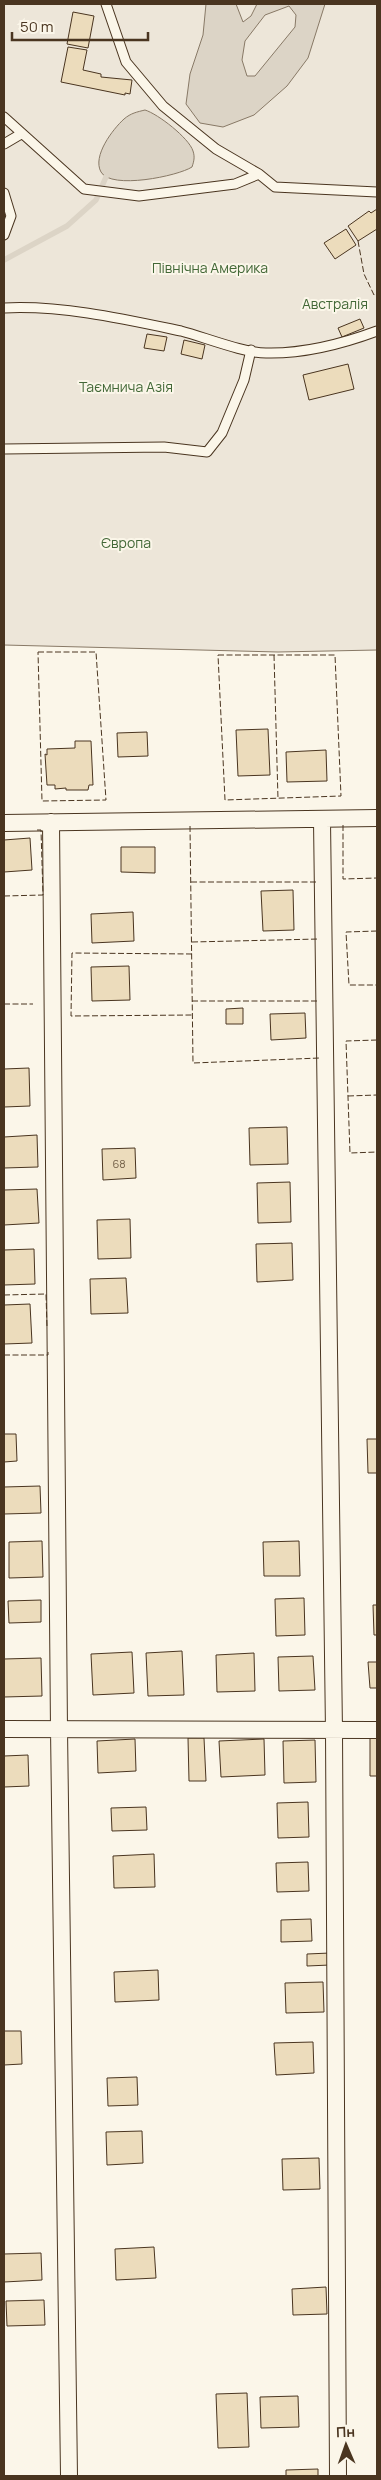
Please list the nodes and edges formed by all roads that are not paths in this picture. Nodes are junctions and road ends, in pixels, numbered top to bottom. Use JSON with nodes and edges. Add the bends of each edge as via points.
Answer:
{"nodes":[{"id":1,"x":106,"y":4,"type":"edge"},
{"id":2,"x":4,"y":117,"type":"edge"},
{"id":3,"x":20,"y":134,"type":"junction"},
{"id":4,"x":4,"y":144,"type":"edge"},
{"id":5,"x":259,"y":174,"type":"junction"},
{"id":6,"x":377,"y":192,"type":"edge"},
{"id":7,"x":4,"y":193,"type":"edge"},
{"id":8,"x":4,"y":235,"type":"edge"},
{"id":9,"x":4,"y":308,"type":"edge"},
{"id":10,"x":377,"y":331,"type":"edge"},
{"id":11,"x":251,"y":350,"type":"junction"},
{"id":12,"x":4,"y":449,"type":"edge"},
{"id":13,"x":377,"y":818,"type":"edge"},
{"id":14,"x":322,"y":821,"type":"junction"},
{"id":15,"x":50,"y":822,"type":"junction"},
{"id":16,"x":4,"y":824,"type":"edge"},
{"id":17,"x":59,"y":1728,"type":"junction"},
{"id":18,"x":4,"y":1729,"type":"edge"},
{"id":19,"x":377,"y":1730,"type":"edge"},
{"id":20,"x":334,"y":1731,"type":"junction"},
{"id":21,"x":69,"y":2476,"type":"edge"},
{"id":22,"x":338,"y":2476,"type":"edge"}],
"edges":[{"from":1,"to":5,"type":"lane","via":[[126,62],[163,106],[216,149]]},
{"from":2,"to":3,"type":"lane"},
{"from":3,"to":4,"type":"lane"},
{"from":3,"to":5,"type":"lane","via":[[84,189],[124,196],[207,189],[235,184]]},
{"from":5,"to":6,"type":"lane","via":[[275,187]]},
{"from":7,"to":8,"type":"lane","via":[[11,216]]},
{"from":9,"to":11,"type":"lane","via":[[76,311],[181,331]]},
{"from":10,"to":11,"type":"lane","via":[[347,342],[298,351],[264,353]]},
{"from":11,"to":12,"type":"lane","via":[[244,380],[222,433],[206,452],[164,447]]},
{"from":13,"to":14,"type":"street"},
{"from":14,"to":15,"type":"street"},
{"from":14,"to":20,"type":"street"},
{"from":15,"to":16,"type":"street"},
{"from":15,"to":17,"type":"street"},
{"from":17,"to":18,"type":"street"},
{"from":17,"to":20,"type":"street"},
{"from":17,"to":21,"type":"street"},
{"from":19,"to":20,"type":"street"},
{"from":20,"to":22,"type":"street"}]}
